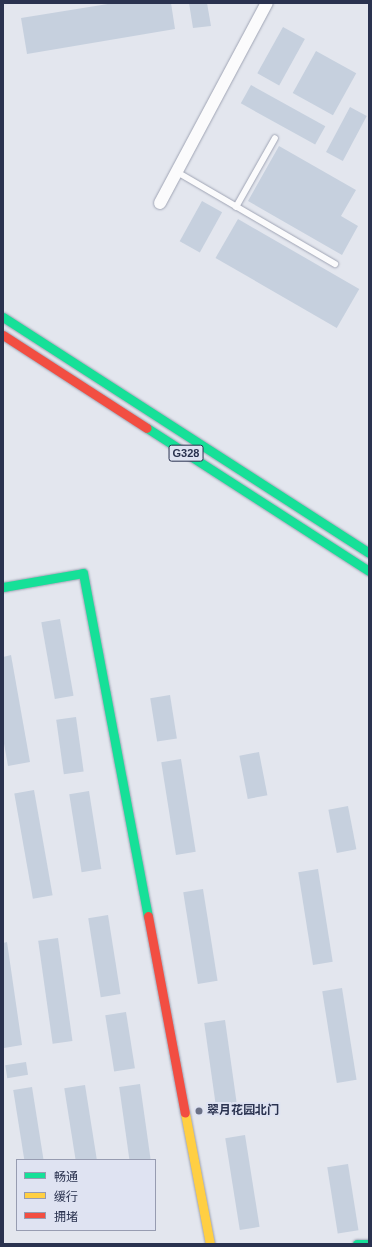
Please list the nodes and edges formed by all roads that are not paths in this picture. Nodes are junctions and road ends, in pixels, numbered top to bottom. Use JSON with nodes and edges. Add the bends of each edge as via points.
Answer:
{"nodes":[{"id":1,"x":267,"y":3,"type":"edge"},
{"id":2,"x":276,"y":138,"type":"dead end"},
{"id":3,"x":177,"y":172,"type":"junction"},
{"id":4,"x":160,"y":202,"type":"dead end"},
{"id":5,"x":236,"y":206,"type":"junction"},
{"id":6,"x":335,"y":264,"type":"dead end"},
{"id":7,"x":3,"y":317,"type":"edge"},
{"id":8,"x":3,"y":335,"type":"edge"},
{"id":9,"x":369,"y":553,"type":"edge"},
{"id":10,"x":369,"y":571,"type":"edge"},
{"id":11,"x":3,"y":587,"type":"edge"},
{"id":12,"x":210,"y":1244,"type":"edge"},
{"id":13,"x":357,"y":1244,"type":"edge"},
{"id":14,"x":369,"y":1244,"type":"edge"}],
"edges":[{"from":1,"to":3,"type":"street"},
{"from":2,"to":5,"type":"lane"},
{"from":3,"to":4,"type":"street"},
{"from":3,"to":5,"type":"lane"},
{"from":5,"to":6,"type":"lane"},
{"from":7,"to":9,"type":"main road","number":"G328"},
{"from":8,"to":10,"type":"main road","number":"G328"},
{"from":11,"to":12,"type":"main road","via":[[83,573]]},
{"from":13,"to":14,"type":"main road"}]}
